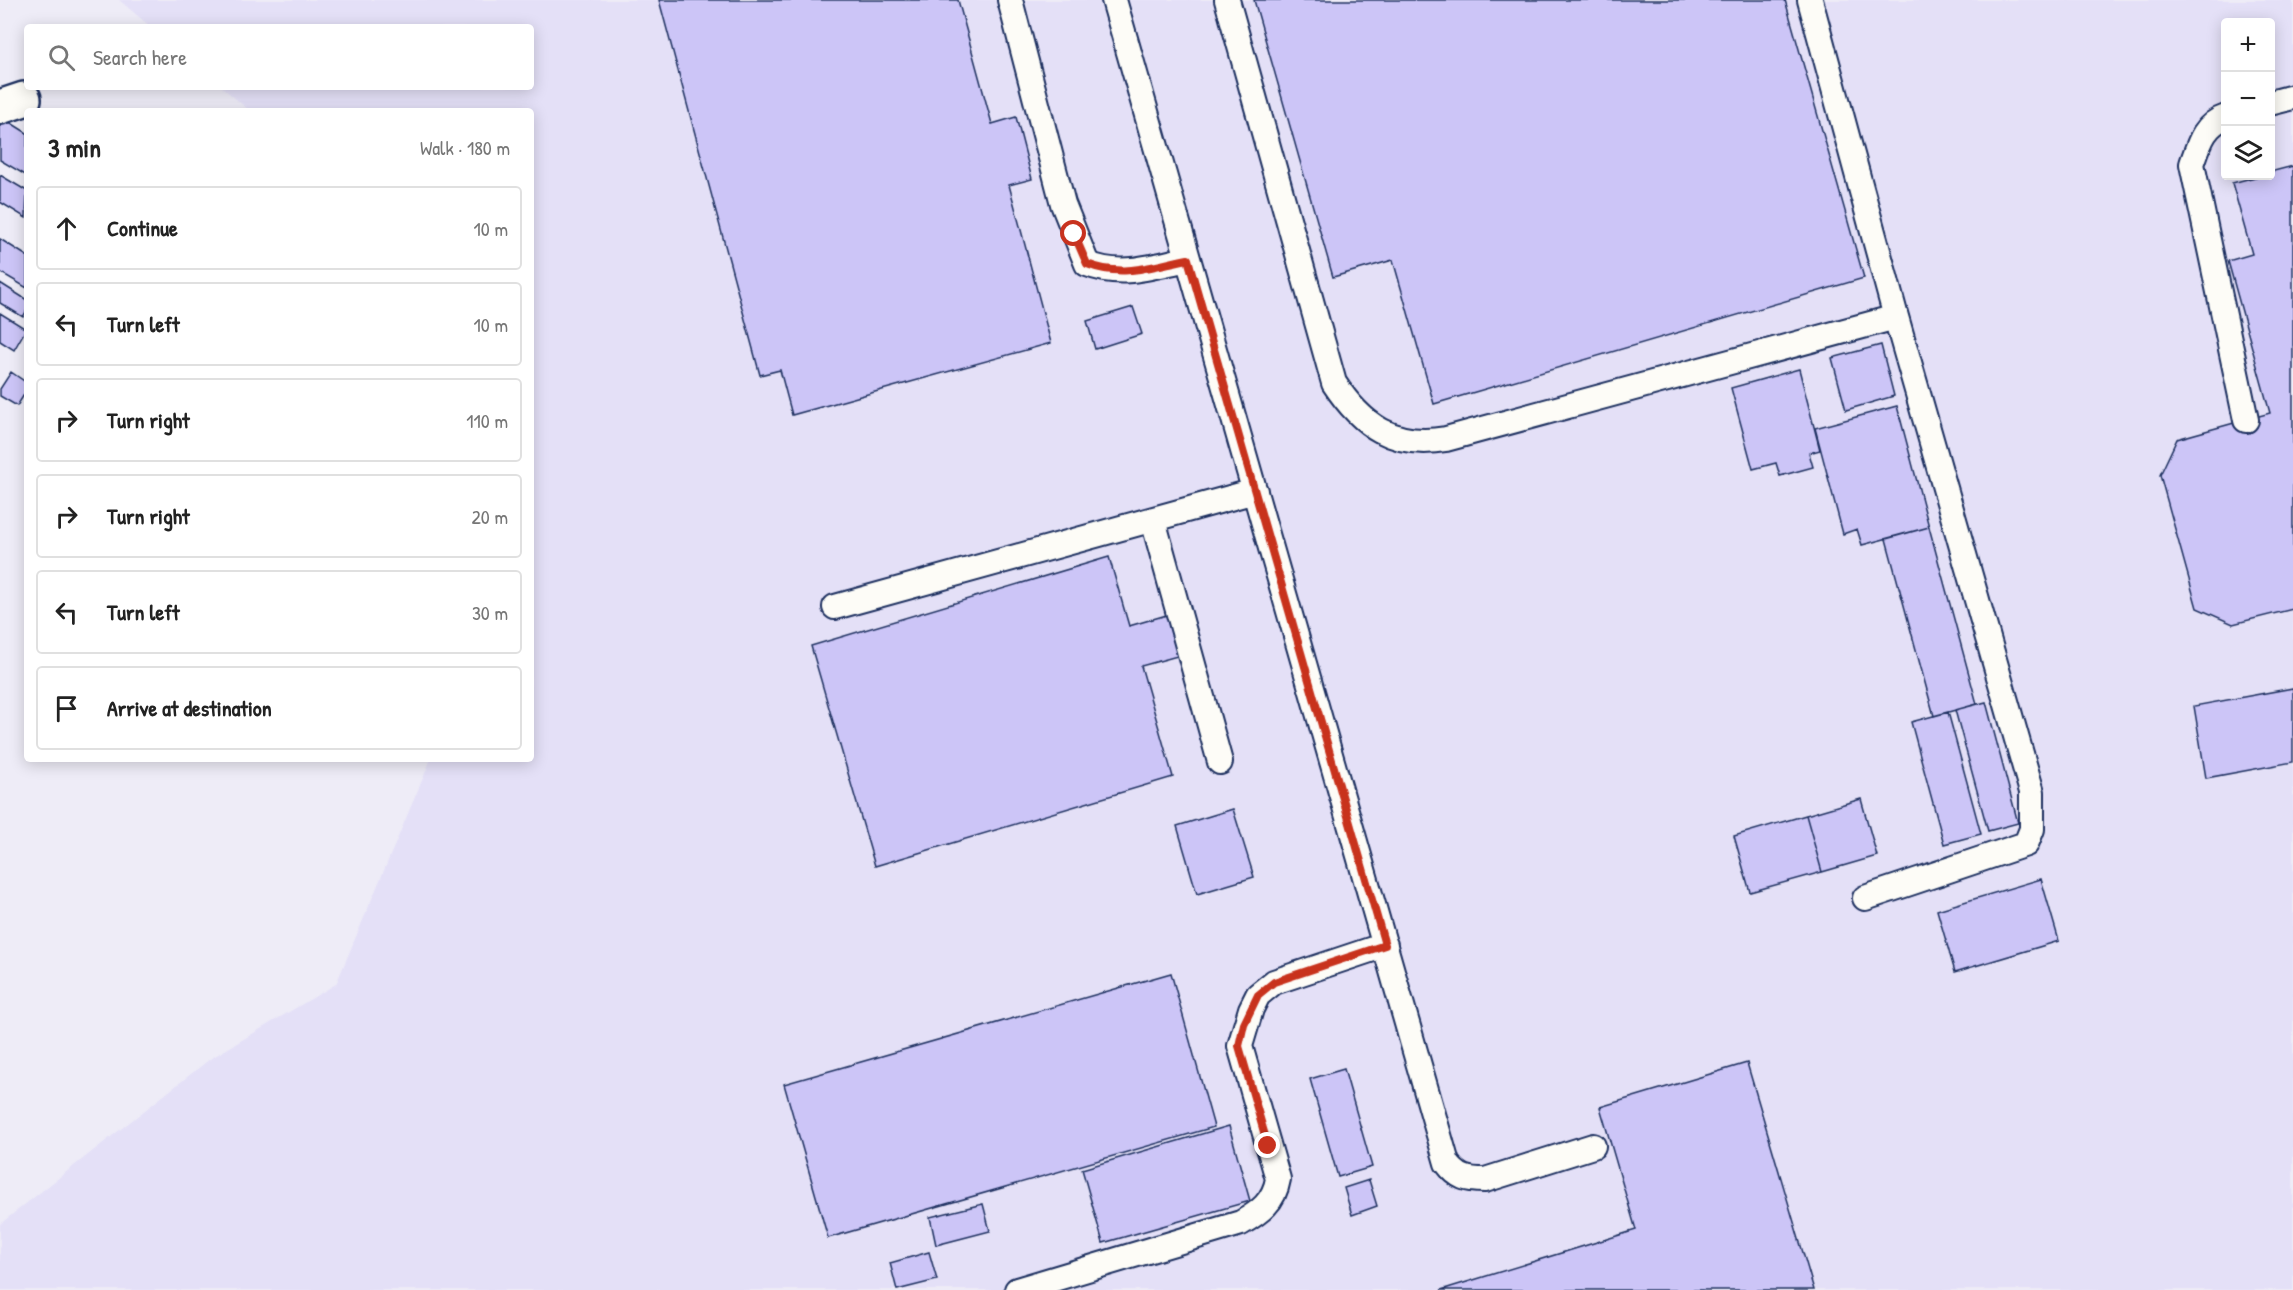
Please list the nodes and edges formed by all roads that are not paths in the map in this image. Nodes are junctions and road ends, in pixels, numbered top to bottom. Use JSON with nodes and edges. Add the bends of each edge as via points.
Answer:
{"nodes":[{"id":1,"x":1010,"y":0,"type":"edge"},
{"id":2,"x":1114,"y":0,"type":"edge"},
{"id":3,"x":1227,"y":0,"type":"edge"},
{"id":4,"x":1810,"y":0,"type":"edge"},
{"id":5,"x":2293,"y":97,"type":"edge"},
{"id":6,"x":2275,"y":102,"type":"edge"},
{"id":7,"x":2221,"y":118,"type":"edge"},
{"id":8,"x":1188,"y":259,"type":"junction"},
{"id":9,"x":1896,"y":317,"type":"junction"},
{"id":10,"x":2246,"y":420,"type":"dead end"},
{"id":11,"x":1255,"y":491,"type":"junction"},
{"id":12,"x":1153,"y":520,"type":"junction"},
{"id":13,"x":835,"y":607,"type":"dead end"},
{"id":14,"x":1220,"y":762,"type":"dead end"},
{"id":15,"x":1865,"y":898,"type":"dead end"},
{"id":16,"x":1385,"y":945,"type":"junction"},
{"id":17,"x":1593,"y":1146,"type":"dead end"},
{"id":18,"x":1017,"y":1290,"type":"edge"}],
"edges":[{"from":1,"to":8,"type":"lane","via":[[1063,204],[1087,264],[1106,272],[1123,272]]},
{"from":2,"to":8,"type":"lane"},
{"from":3,"to":9,"type":"lane","via":[[1334,383],[1350,407],[1398,438],[1422,443],[1446,439]]},
{"from":4,"to":9,"type":"lane"},
{"from":5,"to":6,"type":"lane"},
{"from":7,"to":10,"type":"lane","via":[[2203,134],[2192,164]]},
{"from":8,"to":11,"type":"lane"},
{"from":9,"to":15,"type":"lane","via":[[2032,792],[2032,828],[2026,844]]},
{"from":11,"to":12,"type":"lane"},
{"from":11,"to":16,"type":"lane"},
{"from":12,"to":13,"type":"lane"},
{"from":12,"to":14,"type":"lane"},
{"from":16,"to":17,"type":"lane","via":[[1447,1163],[1455,1174],[1468,1180],[1485,1180]]},
{"from":16,"to":18,"type":"lane","via":[[1274,982],[1258,995],[1251,1009],[1239,1046],[1278,1179],[1261,1212],[1241,1223]]}]}
